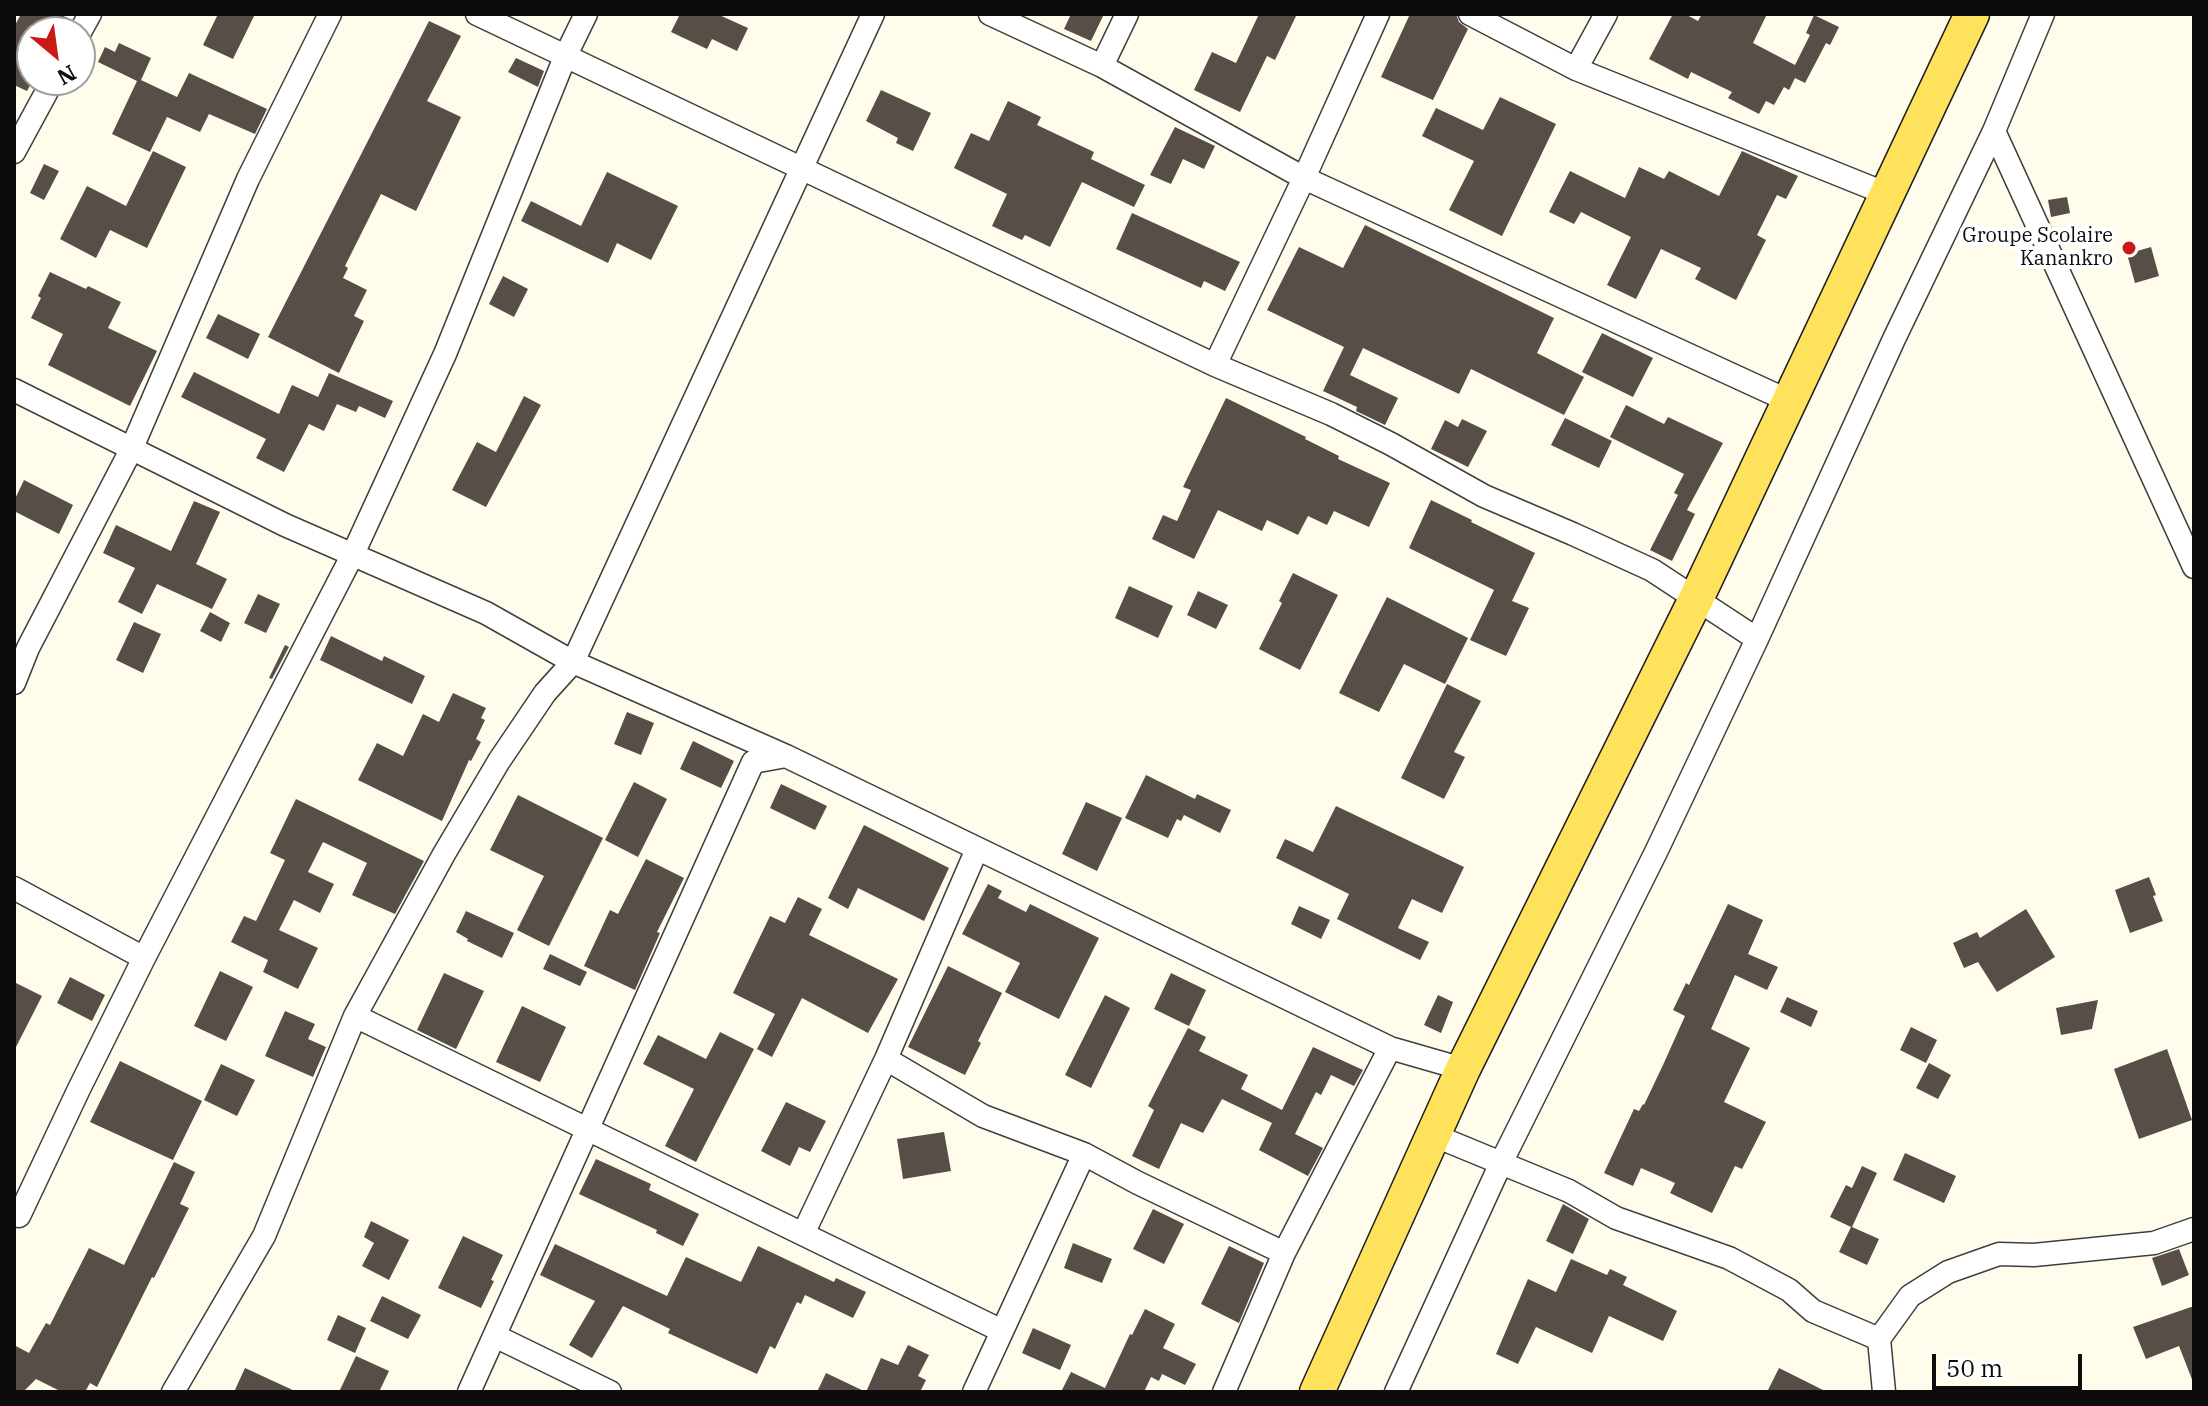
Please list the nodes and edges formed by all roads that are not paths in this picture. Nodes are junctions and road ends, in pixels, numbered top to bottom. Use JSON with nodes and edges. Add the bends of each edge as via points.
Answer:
{"nodes":[{"id":1,"x":330,"y":14,"type":"edge"},
{"id":2,"x":477,"y":14,"type":"edge"},
{"id":3,"x":586,"y":14,"type":"edge"},
{"id":4,"x":873,"y":14,"type":"edge"},
{"id":5,"x":990,"y":14,"type":"edge"},
{"id":6,"x":1127,"y":14,"type":"edge"},
{"id":7,"x":1378,"y":14,"type":"edge"},
{"id":8,"x":1470,"y":14,"type":"edge"},
{"id":9,"x":1606,"y":14,"type":"edge"},
{"id":10,"x":1972,"y":14,"type":"edge"},
{"id":11,"x":2043,"y":14,"type":"edge"},
{"id":12,"x":565,"y":57,"type":"junction"},
{"id":13,"x":1102,"y":66,"type":"junction"},
{"id":14,"x":1576,"y":69,"type":"junction"},
{"id":15,"x":44,"y":96,"type":"edge"},
{"id":16,"x":1994,"y":131,"type":"junction"},
{"id":17,"x":14,"y":152,"type":"edge"},
{"id":18,"x":802,"y":170,"type":"junction"},
{"id":19,"x":1304,"y":178,"type":"junction"},
{"id":20,"x":1887,"y":194,"type":"junction"},
{"id":21,"x":1215,"y":365,"type":"junction"},
{"id":22,"x":14,"y":390,"type":"edge"},
{"id":23,"x":1789,"y":401,"type":"junction"},
{"id":24,"x":131,"y":450,"type":"junction"},
{"id":25,"x":353,"y":554,"type":"junction"},
{"id":26,"x":2194,"y":567,"type":"edge"},
{"id":27,"x":1696,"y":599,"type":"junction"},
{"id":28,"x":1757,"y":639,"type":"junction"},
{"id":29,"x":573,"y":662,"type":"junction"},
{"id":30,"x":14,"y":683,"type":"edge"},
{"id":31,"x":786,"y":756,"type":"junction"},
{"id":32,"x":977,"y":849,"type":"junction"},
{"id":33,"x":14,"y":888,"type":"edge"},
{"id":34,"x":144,"y":958,"type":"junction"},
{"id":35,"x":355,"y":1016,"type":"junction"},
{"id":36,"x":1390,"y":1048,"type":"junction"},
{"id":37,"x":886,"y":1059,"type":"junction"},
{"id":38,"x":1463,"y":1069,"type":"junction"},
{"id":39,"x":588,"y":1129,"type":"junction"},
{"id":40,"x":1433,"y":1135,"type":"junction"},
{"id":41,"x":1084,"y":1154,"type":"junction"},
{"id":42,"x":1501,"y":1163,"type":"junction"},
{"id":43,"x":19,"y":1216,"type":"dead end"},
{"id":44,"x":2194,"y":1229,"type":"edge"},
{"id":45,"x":803,"y":1234,"type":"junction"},
{"id":46,"x":1284,"y":1253,"type":"junction"},
{"id":47,"x":1002,"y":1331,"type":"junction"},
{"id":48,"x":495,"y":1336,"type":"junction"},
{"id":49,"x":1879,"y":1339,"type":"junction"},
{"id":50,"x":173,"y":1392,"type":"edge"},
{"id":51,"x":469,"y":1392,"type":"edge"},
{"id":52,"x":610,"y":1392,"type":"edge"},
{"id":53,"x":974,"y":1392,"type":"edge"},
{"id":54,"x":1224,"y":1392,"type":"edge"},
{"id":55,"x":1317,"y":1392,"type":"edge"},
{"id":56,"x":1396,"y":1392,"type":"edge"},
{"id":57,"x":1884,"y":1392,"type":"edge"}],
"edges":[{"from":1,"to":24,"type":"street","via":[[248,179]]},
{"from":2,"to":12,"type":"street"},
{"from":3,"to":12,"type":"street"},
{"from":4,"to":18,"type":"street"},
{"from":5,"to":13,"type":"street"},
{"from":6,"to":13,"type":"street"},
{"from":7,"to":19,"type":"street"},
{"from":8,"to":14,"type":"street"},
{"from":9,"to":14,"type":"street"},
{"from":10,"to":20,"type":"main road"},
{"from":11,"to":16,"type":"street"},
{"from":12,"to":18,"type":"street"},
{"from":12,"to":25,"type":"street","via":[[445,354]]},
{"from":13,"to":19,"type":"street"},
{"from":14,"to":20,"type":"street"},
{"from":15,"to":17,"type":"street"},
{"from":16,"to":26,"type":"street"},
{"from":16,"to":28,"type":"street"},
{"from":18,"to":21,"type":"street"},
{"from":18,"to":29,"type":"street"},
{"from":19,"to":21,"type":"street"},
{"from":19,"to":23,"type":"street"},
{"from":20,"to":23,"type":"main road"},
{"from":21,"to":27,"type":"street","via":[[1331,414],[1484,496],[1652,570]]},
{"from":22,"to":24,"type":"street"},
{"from":23,"to":27,"type":"main road"},
{"from":24,"to":25,"type":"street"},
{"from":24,"to":30,"type":"street"},
{"from":25,"to":29,"type":"street","via":[[486,613]]},
{"from":25,"to":34,"type":"street"},
{"from":27,"to":28,"type":"street"},
{"from":27,"to":38,"type":"main road"},
{"from":28,"to":42,"type":"street"},
{"from":29,"to":31,"type":"street"},
{"from":29,"to":35,"type":"street","via":[[499,761]]},
{"from":31,"to":32,"type":"street"},
{"from":31,"to":39,"type":"street","via":[[753,762]]},
{"from":32,"to":36,"type":"street"},
{"from":32,"to":37,"type":"street"},
{"from":33,"to":34,"type":"street"},
{"from":34,"to":43,"type":"street"},
{"from":35,"to":39,"type":"street"},
{"from":35,"to":50,"type":"street","via":[[264,1236]]},
{"from":36,"to":38,"type":"street"},
{"from":36,"to":46,"type":"street"},
{"from":37,"to":41,"type":"street","via":[[983,1116]]},
{"from":37,"to":45,"type":"street"},
{"from":38,"to":40,"type":"main road"},
{"from":39,"to":45,"type":"street"},
{"from":39,"to":48,"type":"street"},
{"from":40,"to":42,"type":"street"},
{"from":40,"to":55,"type":"main road"},
{"from":41,"to":46,"type":"street"},
{"from":41,"to":47,"type":"street"},
{"from":42,"to":49,"type":"street","via":[[1569,1191],[1616,1218],[1729,1258],[1789,1290],[1813,1311]]},
{"from":42,"to":56,"type":"street"},
{"from":44,"to":49,"type":"street","via":[[2154,1243],[1999,1254],[1948,1272],[1910,1296]]},
{"from":45,"to":47,"type":"street"},
{"from":46,"to":54,"type":"street"},
{"from":47,"to":53,"type":"street"},
{"from":48,"to":51,"type":"street"},
{"from":48,"to":52,"type":"street"},
{"from":49,"to":57,"type":"street"}]}
